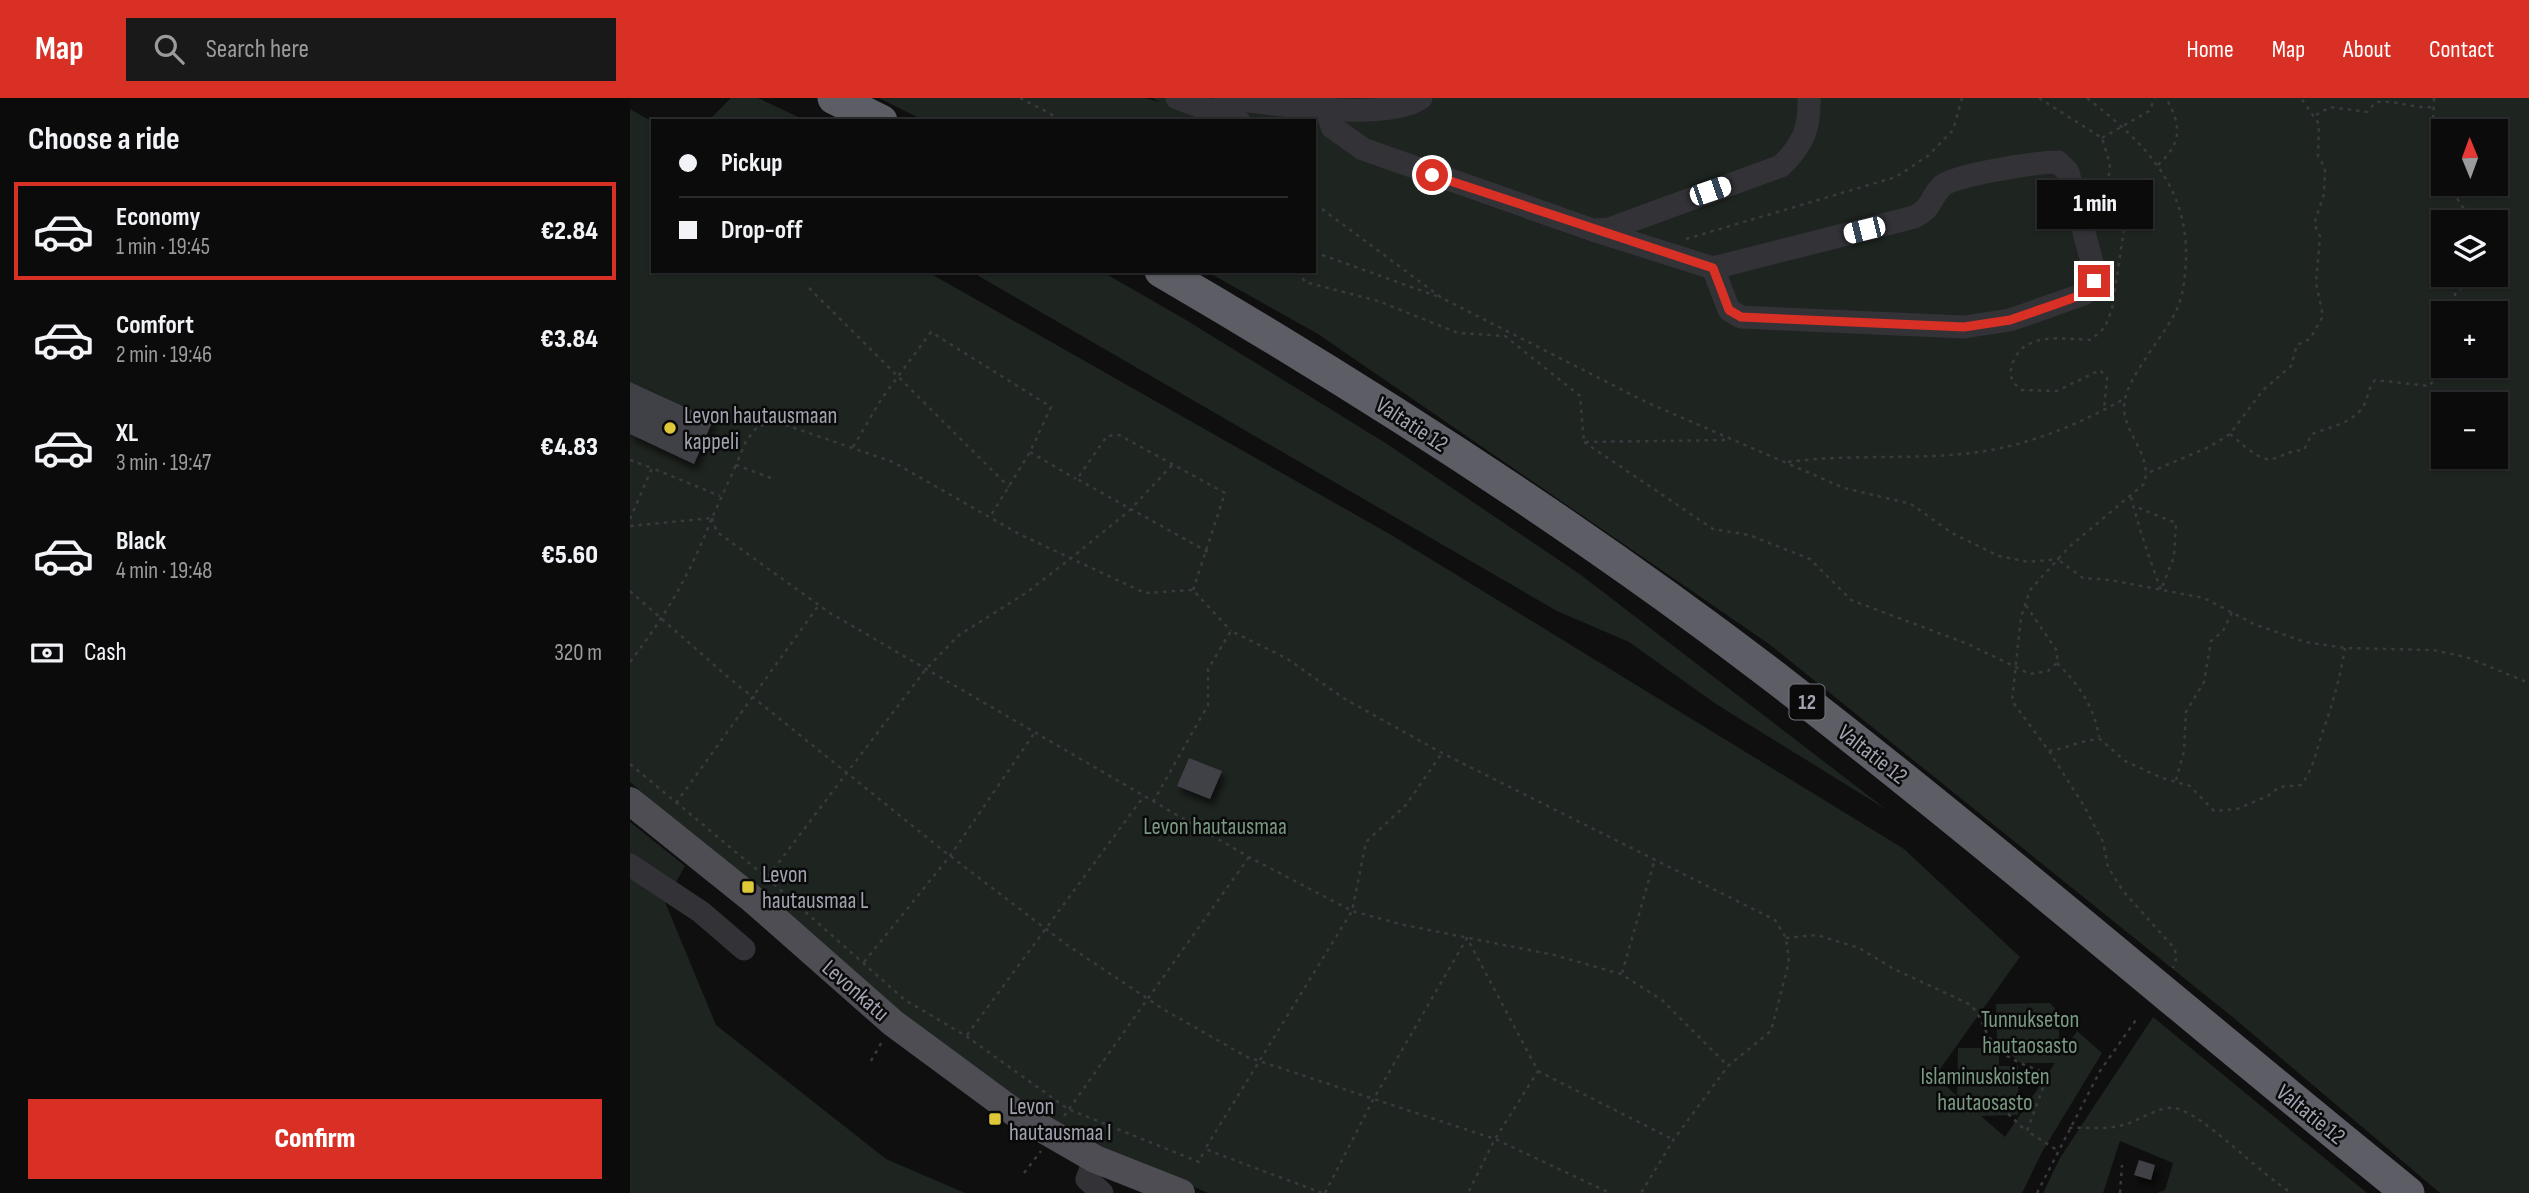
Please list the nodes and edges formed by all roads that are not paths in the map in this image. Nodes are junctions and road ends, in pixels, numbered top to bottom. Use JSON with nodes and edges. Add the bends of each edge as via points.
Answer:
{"nodes":[{"id":1,"x":834,"y":98,"type":"edge"},
{"id":2,"x":1177,"y":98,"type":"edge"},
{"id":3,"x":1224,"y":98,"type":"edge"},
{"id":4,"x":1421,"y":98,"type":"edge"},
{"id":5,"x":1809,"y":98,"type":"edge"},
{"id":6,"x":1325,"y":104,"type":"edge"},
{"id":7,"x":877,"y":119,"type":"edge"},
{"id":8,"x":1234,"y":119,"type":"edge"},
{"id":9,"x":1593,"y":230,"type":"junction"},
{"id":10,"x":1713,"y":268,"type":"junction"},
{"id":11,"x":1164,"y":273,"type":"edge"},
{"id":12,"x":630,"y":801,"type":"edge"},
{"id":13,"x":630,"y":865,"type":"edge"},
{"id":14,"x":744,"y":949,"type":"dead end"},
{"id":15,"x":1095,"y":1160,"type":"junction"},
{"id":16,"x":1102,"y":1193,"type":"edge"},
{"id":17,"x":1181,"y":1193,"type":"edge"},
{"id":18,"x":2408,"y":1193,"type":"edge"}],
"edges":[{"from":1,"to":7,"type":"highway"},
{"from":2,"to":8,"type":"lane"},
{"from":3,"to":6,"type":"lane"},
{"from":4,"to":6,"type":"lane","via":[[1409,106]]},
{"from":5,"to":9,"type":"lane","via":[[1810,124],[1797,151],[1781,166],[1609,229]]},
{"from":6,"to":9,"type":"lane","via":[[1332,127],[1363,149]]},
{"from":9,"to":10,"type":"lane"},
{"from":10,"to":10,"type":"lane","via":[[1914,217],[1927,211],[1942,185],[1958,179],[2058,162],[2068,172],[2094,281],[2084,294],[2059,303],[2010,320],[1964,327],[1741,317],[1729,310]]},
{"from":11,"to":18,"type":"highway","name":"Valtatie 12","number":"12","via":[[1429,434],[1760,666],[2018,871]]},
{"from":12,"to":15,"type":"main road","name":"Levonkatu","via":[[759,888],[893,1023],[1015,1113]]},
{"from":13,"to":14,"type":"lane","via":[[701,912]]},
{"from":15,"to":16,"type":"lane","via":[[1087,1179]]},
{"from":15,"to":17,"type":"main road","name":"Levonkatu"}]}
